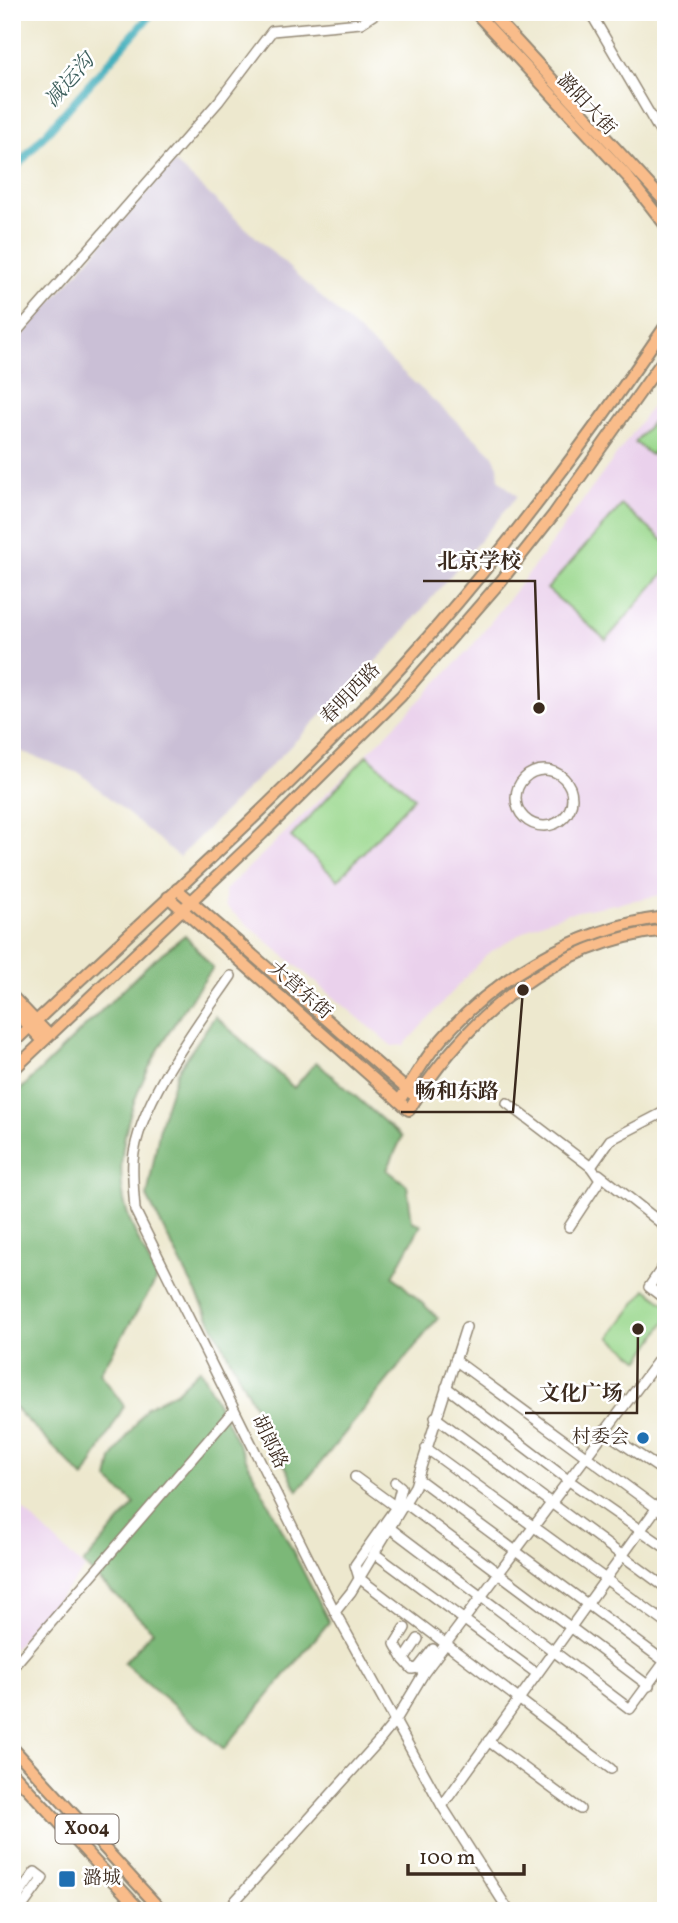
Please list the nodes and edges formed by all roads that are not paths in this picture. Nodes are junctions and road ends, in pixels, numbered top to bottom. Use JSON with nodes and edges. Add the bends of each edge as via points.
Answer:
{"nodes":[{"id":1,"x":378,"y":12,"type":"edge"},
{"id":2,"x":475,"y":12,"type":"edge"},
{"id":3,"x":490,"y":12,"type":"edge"},
{"id":4,"x":590,"y":12,"type":"edge"},
{"id":5,"x":666,"y":142,"type":"edge"},
{"id":6,"x":666,"y":204,"type":"edge"},
{"id":7,"x":666,"y":226,"type":"edge"},
{"id":8,"x":666,"y":325,"type":"edge"},
{"id":9,"x":12,"y":337,"type":"edge"},
{"id":10,"x":666,"y":356,"type":"edge"},
{"id":11,"x":520,"y":814,"type":"joint"},
{"id":12,"x":177,"y":889,"type":"junction"},
{"id":13,"x":168,"y":897,"type":"junction"},
{"id":14,"x":186,"y":905,"type":"junction"},
{"id":15,"x":666,"y":917,"type":"edge"},
{"id":16,"x":666,"y":930,"type":"edge"},
{"id":17,"x":231,"y":976,"type":"dead end"},
{"id":18,"x":12,"y":996,"type":"edge"},
{"id":19,"x":12,"y":1008,"type":"edge"},
{"id":20,"x":33,"y":1024,"type":"junction"},
{"id":21,"x":46,"y":1038,"type":"junction"},
{"id":22,"x":12,"y":1044,"type":"edge"},
{"id":23,"x":12,"y":1071,"type":"edge"},
{"id":24,"x":407,"y":1090,"type":"junction"},
{"id":25,"x":416,"y":1098,"type":"junction"},
{"id":26,"x":399,"y":1101,"type":"junction"},
{"id":27,"x":507,"y":1103,"type":"dead end"},
{"id":28,"x":666,"y":1111,"type":"edge"},
{"id":29,"x":595,"y":1170,"type":"junction"},
{"id":30,"x":569,"y":1227,"type":"dead end"},
{"id":31,"x":666,"y":1227,"type":"edge"},
{"id":32,"x":666,"y":1262,"type":"edge"},
{"id":33,"x":666,"y":1300,"type":"edge"},
{"id":34,"x":466,"y":1326,"type":"dead end"},
{"id":35,"x":666,"y":1350,"type":"edge"},
{"id":36,"x":455,"y":1360,"type":"junction"},
{"id":37,"x":662,"y":1361,"type":"edge"},
{"id":38,"x":446,"y":1387,"type":"junction"},
{"id":39,"x":234,"y":1410,"type":"junction"},
{"id":40,"x":435,"y":1417,"type":"junction"},
{"id":41,"x":604,"y":1431,"type":"junction"},
{"id":42,"x":426,"y":1448,"type":"junction"},
{"id":43,"x":586,"y":1455,"type":"junction"},
{"id":44,"x":666,"y":1473,"type":"edge"},
{"id":45,"x":355,"y":1477,"type":"dead end"},
{"id":46,"x":417,"y":1478,"type":"junction"},
{"id":47,"x":568,"y":1480,"type":"junction"},
{"id":48,"x":395,"y":1482,"type":"dead end"},
{"id":49,"x":666,"y":1495,"type":"edge"},
{"id":50,"x":551,"y":1502,"type":"junction"},
{"id":51,"x":400,"y":1505,"type":"junction"},
{"id":52,"x":656,"y":1508,"type":"junction"},
{"id":53,"x":666,"y":1515,"type":"edge"},
{"id":54,"x":533,"y":1527,"type":"junction"},
{"id":55,"x":390,"y":1528,"type":"junction"},
{"id":56,"x":641,"y":1530,"type":"junction"},
{"id":57,"x":666,"y":1548,"type":"edge"},
{"id":58,"x":515,"y":1551,"type":"junction"},
{"id":59,"x":374,"y":1553,"type":"junction"},
{"id":60,"x":622,"y":1555,"type":"junction"},
{"id":61,"x":498,"y":1573,"type":"junction"},
{"id":62,"x":359,"y":1578,"type":"junction"},
{"id":63,"x":605,"y":1579,"type":"junction"},
{"id":64,"x":666,"y":1588,"type":"edge"},
{"id":65,"x":481,"y":1597,"type":"junction"},
{"id":66,"x":586,"y":1604,"type":"junction"},
{"id":67,"x":335,"y":1612,"type":"junction"},
{"id":68,"x":464,"y":1620,"type":"junction"},
{"id":69,"x":666,"y":1623,"type":"edge"},
{"id":70,"x":570,"y":1627,"type":"junction"},
{"id":71,"x":405,"y":1628,"type":"dead end"},
{"id":72,"x":418,"y":1639,"type":"dead end"},
{"id":73,"x":445,"y":1645,"type":"junction"},
{"id":74,"x":433,"y":1649,"type":"dead end"},
{"id":75,"x":552,"y":1651,"type":"junction"},
{"id":76,"x":404,"y":1660,"type":"junction"},
{"id":77,"x":665,"y":1661,"type":"edge"},
{"id":78,"x":12,"y":1668,"type":"edge"},
{"id":79,"x":421,"y":1671,"type":"junction"},
{"id":80,"x":536,"y":1673,"type":"junction"},
{"id":81,"x":649,"y":1686,"type":"junction"},
{"id":82,"x":518,"y":1699,"type":"junction"},
{"id":83,"x":396,"y":1720,"type":"junction"},
{"id":84,"x":488,"y":1741,"type":"junction"},
{"id":85,"x":12,"y":1747,"type":"edge"},
{"id":86,"x":611,"y":1769,"type":"dead end"},
{"id":87,"x":12,"y":1772,"type":"edge"},
{"id":88,"x":442,"y":1806,"type":"junction"},
{"id":89,"x":580,"y":1809,"type":"dead end"},
{"id":90,"x":12,"y":1905,"type":"edge"},
{"id":91,"x":19,"y":1911,"type":"edge"},
{"id":92,"x":141,"y":1911,"type":"edge"},
{"id":93,"x":162,"y":1911,"type":"edge"},
{"id":94,"x":226,"y":1911,"type":"edge"},
{"id":95,"x":509,"y":1911,"type":"edge"}],
"edges":[{"from":1,"to":9,"type":"street","via":[[361,23],[272,32],[219,101]]},
{"from":2,"to":7,"type":"main road","name":"潞阳大街","via":[[627,176]]},
{"from":3,"to":6,"type":"main road","name":"潞阳大街"},
{"from":4,"to":5,"type":"street"},
{"from":8,"to":12,"type":"main road","name":"春明西路","via":[[592,434],[453,608],[331,740]]},
{"from":10,"to":14,"type":"main road","name":"春明西路","via":[[554,514],[401,696]]},
{"from":11,"to":11,"type":"street","via":[[543,826],[561,820],[571,804],[569,785],[554,772],[528,775],[517,788]]},
{"from":12,"to":13,"type":"main road","name":"春明西路"},
{"from":12,"to":14,"type":"main road","name":"大营东街"},
{"from":13,"to":14,"type":"main road","name":"大营东街"},
{"from":13,"to":20,"type":"main road","name":"春明西路"},
{"from":14,"to":21,"type":"main road","name":"春明西路"},
{"from":14,"to":24,"type":"main road","name":"大营东街"},
{"from":14,"to":26,"type":"main road","name":"大营东街"},
{"from":15,"to":24,"type":"main road","via":[[625,924],[579,940],[518,972],[451,1030]]},
{"from":16,"to":25,"type":"main road","via":[[600,946],[538,973],[480,1019]]},
{"from":17,"to":39,"type":"street","name":"胡郎路","via":[[149,1107],[133,1160],[135,1210]]},
{"from":18,"to":20,"type":"main road"},
{"from":19,"to":20,"type":"main road"},
{"from":20,"to":21,"type":"main road"},
{"from":20,"to":22,"type":"main road","name":"春明西路"},
{"from":21,"to":23,"type":"main road","name":"春明西路"},
{"from":24,"to":25,"type":"main road","name":"大营东街"},
{"from":24,"to":26,"type":"main road"},
{"from":25,"to":26,"type":"main road","name":"大营东街","via":[[409,1110]]},
{"from":27,"to":29,"type":"street"},
{"from":28,"to":29,"type":"street","via":[[610,1140]]},
{"from":29,"to":30,"type":"street","via":[[600,1180]]},
{"from":29,"to":31,"type":"street"},
{"from":32,"to":33,"type":"street","via":[[649,1287]]},
{"from":34,"to":36,"type":"street"},
{"from":35,"to":37,"type":"street"},
{"from":36,"to":38,"type":"street"},
{"from":36,"to":43,"type":"street"},
{"from":37,"to":41,"type":"street"},
{"from":38,"to":40,"type":"street"},
{"from":38,"to":47,"type":"street"},
{"from":39,"to":67,"type":"street","name":"胡郎路"},
{"from":39,"to":78,"type":"street"},
{"from":40,"to":42,"type":"street"},
{"from":40,"to":50,"type":"street"},
{"from":41,"to":43,"type":"street"},
{"from":41,"to":44,"type":"street"},
{"from":42,"to":46,"type":"street"},
{"from":42,"to":54,"type":"street"},
{"from":43,"to":47,"type":"street"},
{"from":43,"to":52,"type":"street"},
{"from":45,"to":51,"type":"street"},
{"from":46,"to":51,"type":"street"},
{"from":46,"to":58,"type":"street"},
{"from":47,"to":50,"type":"street"},
{"from":47,"to":56,"type":"street"},
{"from":48,"to":51,"type":"street","via":[[401,1487]]},
{"from":49,"to":52,"type":"street"},
{"from":50,"to":54,"type":"street"},
{"from":50,"to":60,"type":"street"},
{"from":51,"to":55,"type":"street"},
{"from":51,"to":61,"type":"street"},
{"from":51,"to":62,"type":"street","via":[[355,1565]]},
{"from":52,"to":53,"type":"street"},
{"from":52,"to":56,"type":"street"},
{"from":54,"to":58,"type":"street"},
{"from":54,"to":63,"type":"street"},
{"from":55,"to":59,"type":"street"},
{"from":55,"to":65,"type":"street"},
{"from":56,"to":57,"type":"street"},
{"from":56,"to":60,"type":"street"},
{"from":58,"to":61,"type":"street"},
{"from":58,"to":66,"type":"street"},
{"from":59,"to":62,"type":"street"},
{"from":59,"to":68,"type":"street"},
{"from":60,"to":63,"type":"street"},
{"from":60,"to":64,"type":"street"},
{"from":61,"to":65,"type":"street"},
{"from":61,"to":70,"type":"street"},
{"from":62,"to":67,"type":"street"},
{"from":62,"to":73,"type":"street"},
{"from":63,"to":66,"type":"street"},
{"from":63,"to":69,"type":"street"},
{"from":65,"to":68,"type":"street"},
{"from":65,"to":75,"type":"street"},
{"from":66,"to":70,"type":"street"},
{"from":66,"to":77,"type":"street"},
{"from":67,"to":83,"type":"street","name":"胡郎路"},
{"from":68,"to":73,"type":"street"},
{"from":68,"to":80,"type":"street"},
{"from":70,"to":75,"type":"street"},
{"from":70,"to":81,"type":"street"},
{"from":71,"to":76,"type":"street","via":[[395,1644]]},
{"from":72,"to":76,"type":"street"},
{"from":73,"to":79,"type":"street"},
{"from":73,"to":82,"type":"street"},
{"from":74,"to":79,"type":"street"},
{"from":75,"to":80,"type":"street"},
{"from":75,"to":81,"type":"street","via":[[630,1709]]},
{"from":76,"to":79,"type":"street"},
{"from":77,"to":81,"type":"street"},
{"from":79,"to":83,"type":"street"},
{"from":80,"to":82,"type":"street"},
{"from":82,"to":84,"type":"street"},
{"from":82,"to":86,"type":"street"},
{"from":83,"to":88,"type":"street","name":"胡郎路"},
{"from":83,"to":94,"type":"street"},
{"from":84,"to":88,"type":"street"},
{"from":84,"to":89,"type":"street"},
{"from":85,"to":93,"type":"main road","number":"X004"},
{"from":87,"to":92,"type":"main road","number":"X004"},
{"from":88,"to":95,"type":"street","name":"胡郎路"},
{"from":90,"to":91,"type":"street","via":[[36,1872],[43,1878]]}]}
